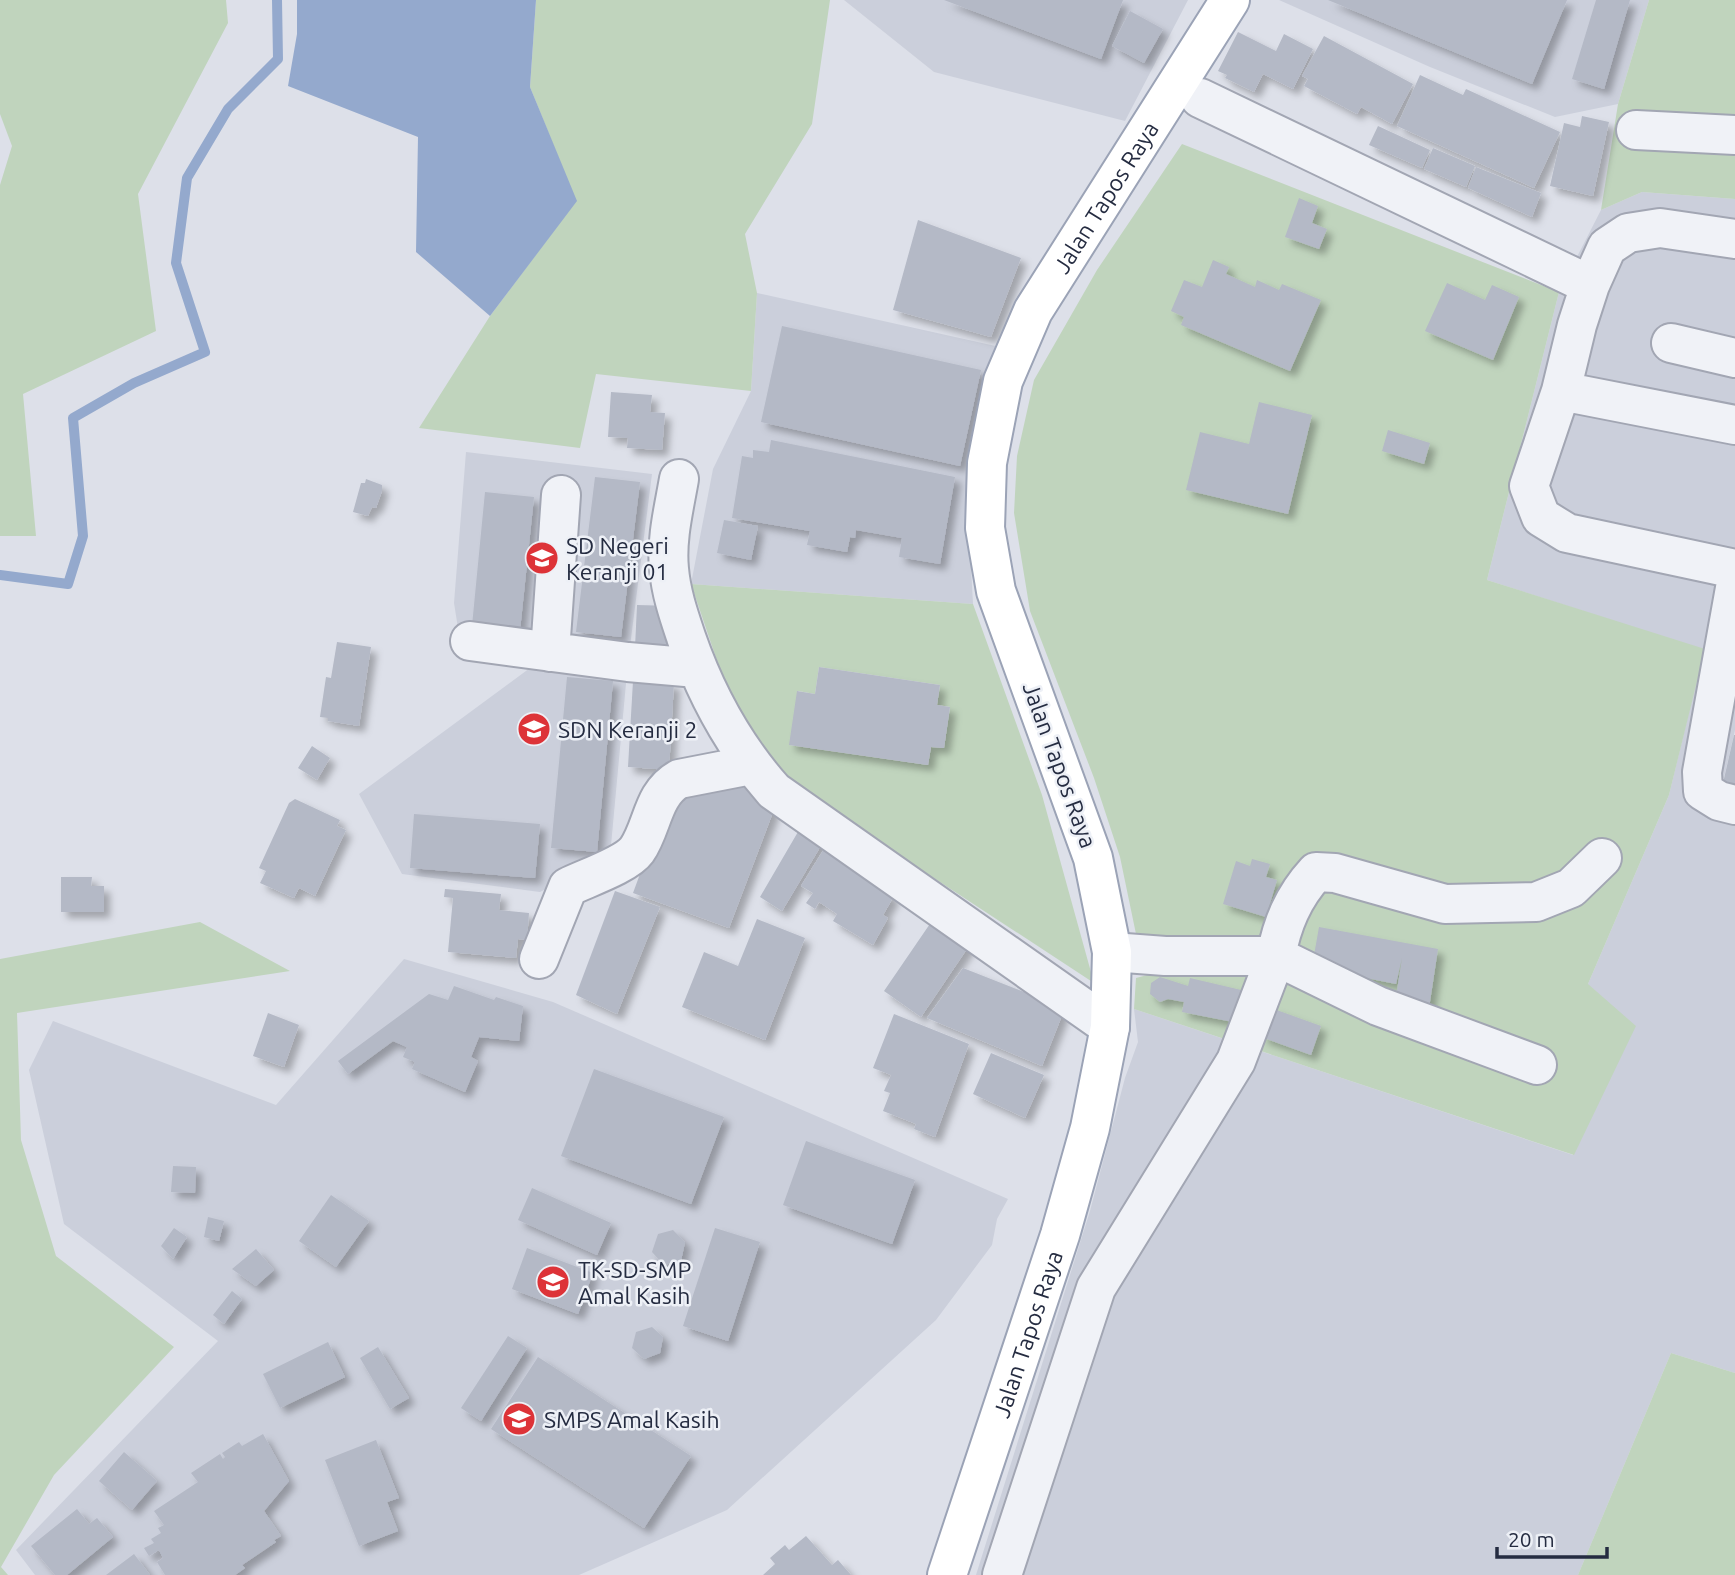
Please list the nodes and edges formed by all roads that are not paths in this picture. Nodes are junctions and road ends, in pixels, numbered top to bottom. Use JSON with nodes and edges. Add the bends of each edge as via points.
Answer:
{"nodes":[{"id":1,"x":1230,"y":0,"type":"edge"},
{"id":2,"x":1200,"y":98,"type":"dead end"},
{"id":3,"x":1636,"y":130,"type":"dead end"},
{"id":4,"x":1735,"y":135,"type":"edge"},
{"id":5,"x":1735,"y":239,"type":"edge"},
{"id":6,"x":1590,"y":285,"type":"junction"},
{"id":7,"x":1671,"y":343,"type":"dead end"},
{"id":8,"x":1735,"y":358,"type":"edge"},
{"id":9,"x":1561,"y":391,"type":"junction"},
{"id":10,"x":1735,"y":425,"type":"edge"},
{"id":11,"x":680,"y":479,"type":"dead end"},
{"id":12,"x":561,"y":495,"type":"dead end"},
{"id":13,"x":1735,"y":569,"type":"edge"},
{"id":14,"x":1735,"y":588,"type":"edge"},
{"id":15,"x":470,"y":641,"type":"dead end"},
{"id":16,"x":550,"y":652,"type":"junction"},
{"id":17,"x":696,"y":668,"type":"junction"},
{"id":18,"x":751,"y":765,"type":"junction"},
{"id":19,"x":1735,"y":805,"type":"edge"},
{"id":20,"x":1602,"y":858,"type":"dead end"},
{"id":21,"x":1112,"y":952,"type":"junction"},
{"id":22,"x":1276,"y":956,"type":"junction"},
{"id":23,"x":539,"y":959,"type":"dead end"},
{"id":24,"x":1110,"y":1027,"type":"junction"},
{"id":25,"x":1537,"y":1065,"type":"dead end"},
{"id":26,"x":947,"y":1575,"type":"edge"},
{"id":27,"x":1002,"y":1575,"type":"edge"}],
"edges":[{"from":1,"to":21,"type":"main road","name":"Jalan Tapos Raya","via":[[1033,311],[1003,381],[987,463],[985,528],[996,591],[1094,858]]},
{"from":2,"to":6,"type":"lane"},
{"from":3,"to":4,"type":"lane"},
{"from":5,"to":6,"type":"lane","via":[[1660,228],[1628,233],[1607,247]]},
{"from":6,"to":9,"type":"lane"},
{"from":7,"to":8,"type":"lane"},
{"from":9,"to":10,"type":"lane"},
{"from":9,"to":13,"type":"lane","via":[[1530,486],[1541,517],[1567,533]]},
{"from":11,"to":17,"type":"lane","via":[[669,534],[669,569]]},
{"from":12,"to":16,"type":"lane"},
{"from":14,"to":19,"type":"lane","via":[[1702,772],[1703,791]]},
{"from":15,"to":16,"type":"lane"},
{"from":16,"to":17,"type":"lane"},
{"from":17,"to":18,"type":"lane","via":[[720,718]]},
{"from":18,"to":23,"type":"lane","via":[[669,784],[636,851],[568,887]]},
{"from":18,"to":24,"type":"lane","via":[[774,791]]},
{"from":20,"to":22,"type":"lane","via":[[1571,888],[1536,902],[1446,905],[1335,873],[1316,872],[1301,888],[1282,927]]},
{"from":21,"to":22,"type":"lane"},
{"from":21,"to":24,"type":"main road","name":"Jalan Tapos Raya"},
{"from":22,"to":25,"type":"lane","via":[[1378,1006]]},
{"from":22,"to":27,"type":"lane","via":[[1236,1061],[1096,1288]]},
{"from":24,"to":26,"type":"main road","name":"Jalan Tapos Raya","via":[[1090,1128],[1060,1236]]}]}
